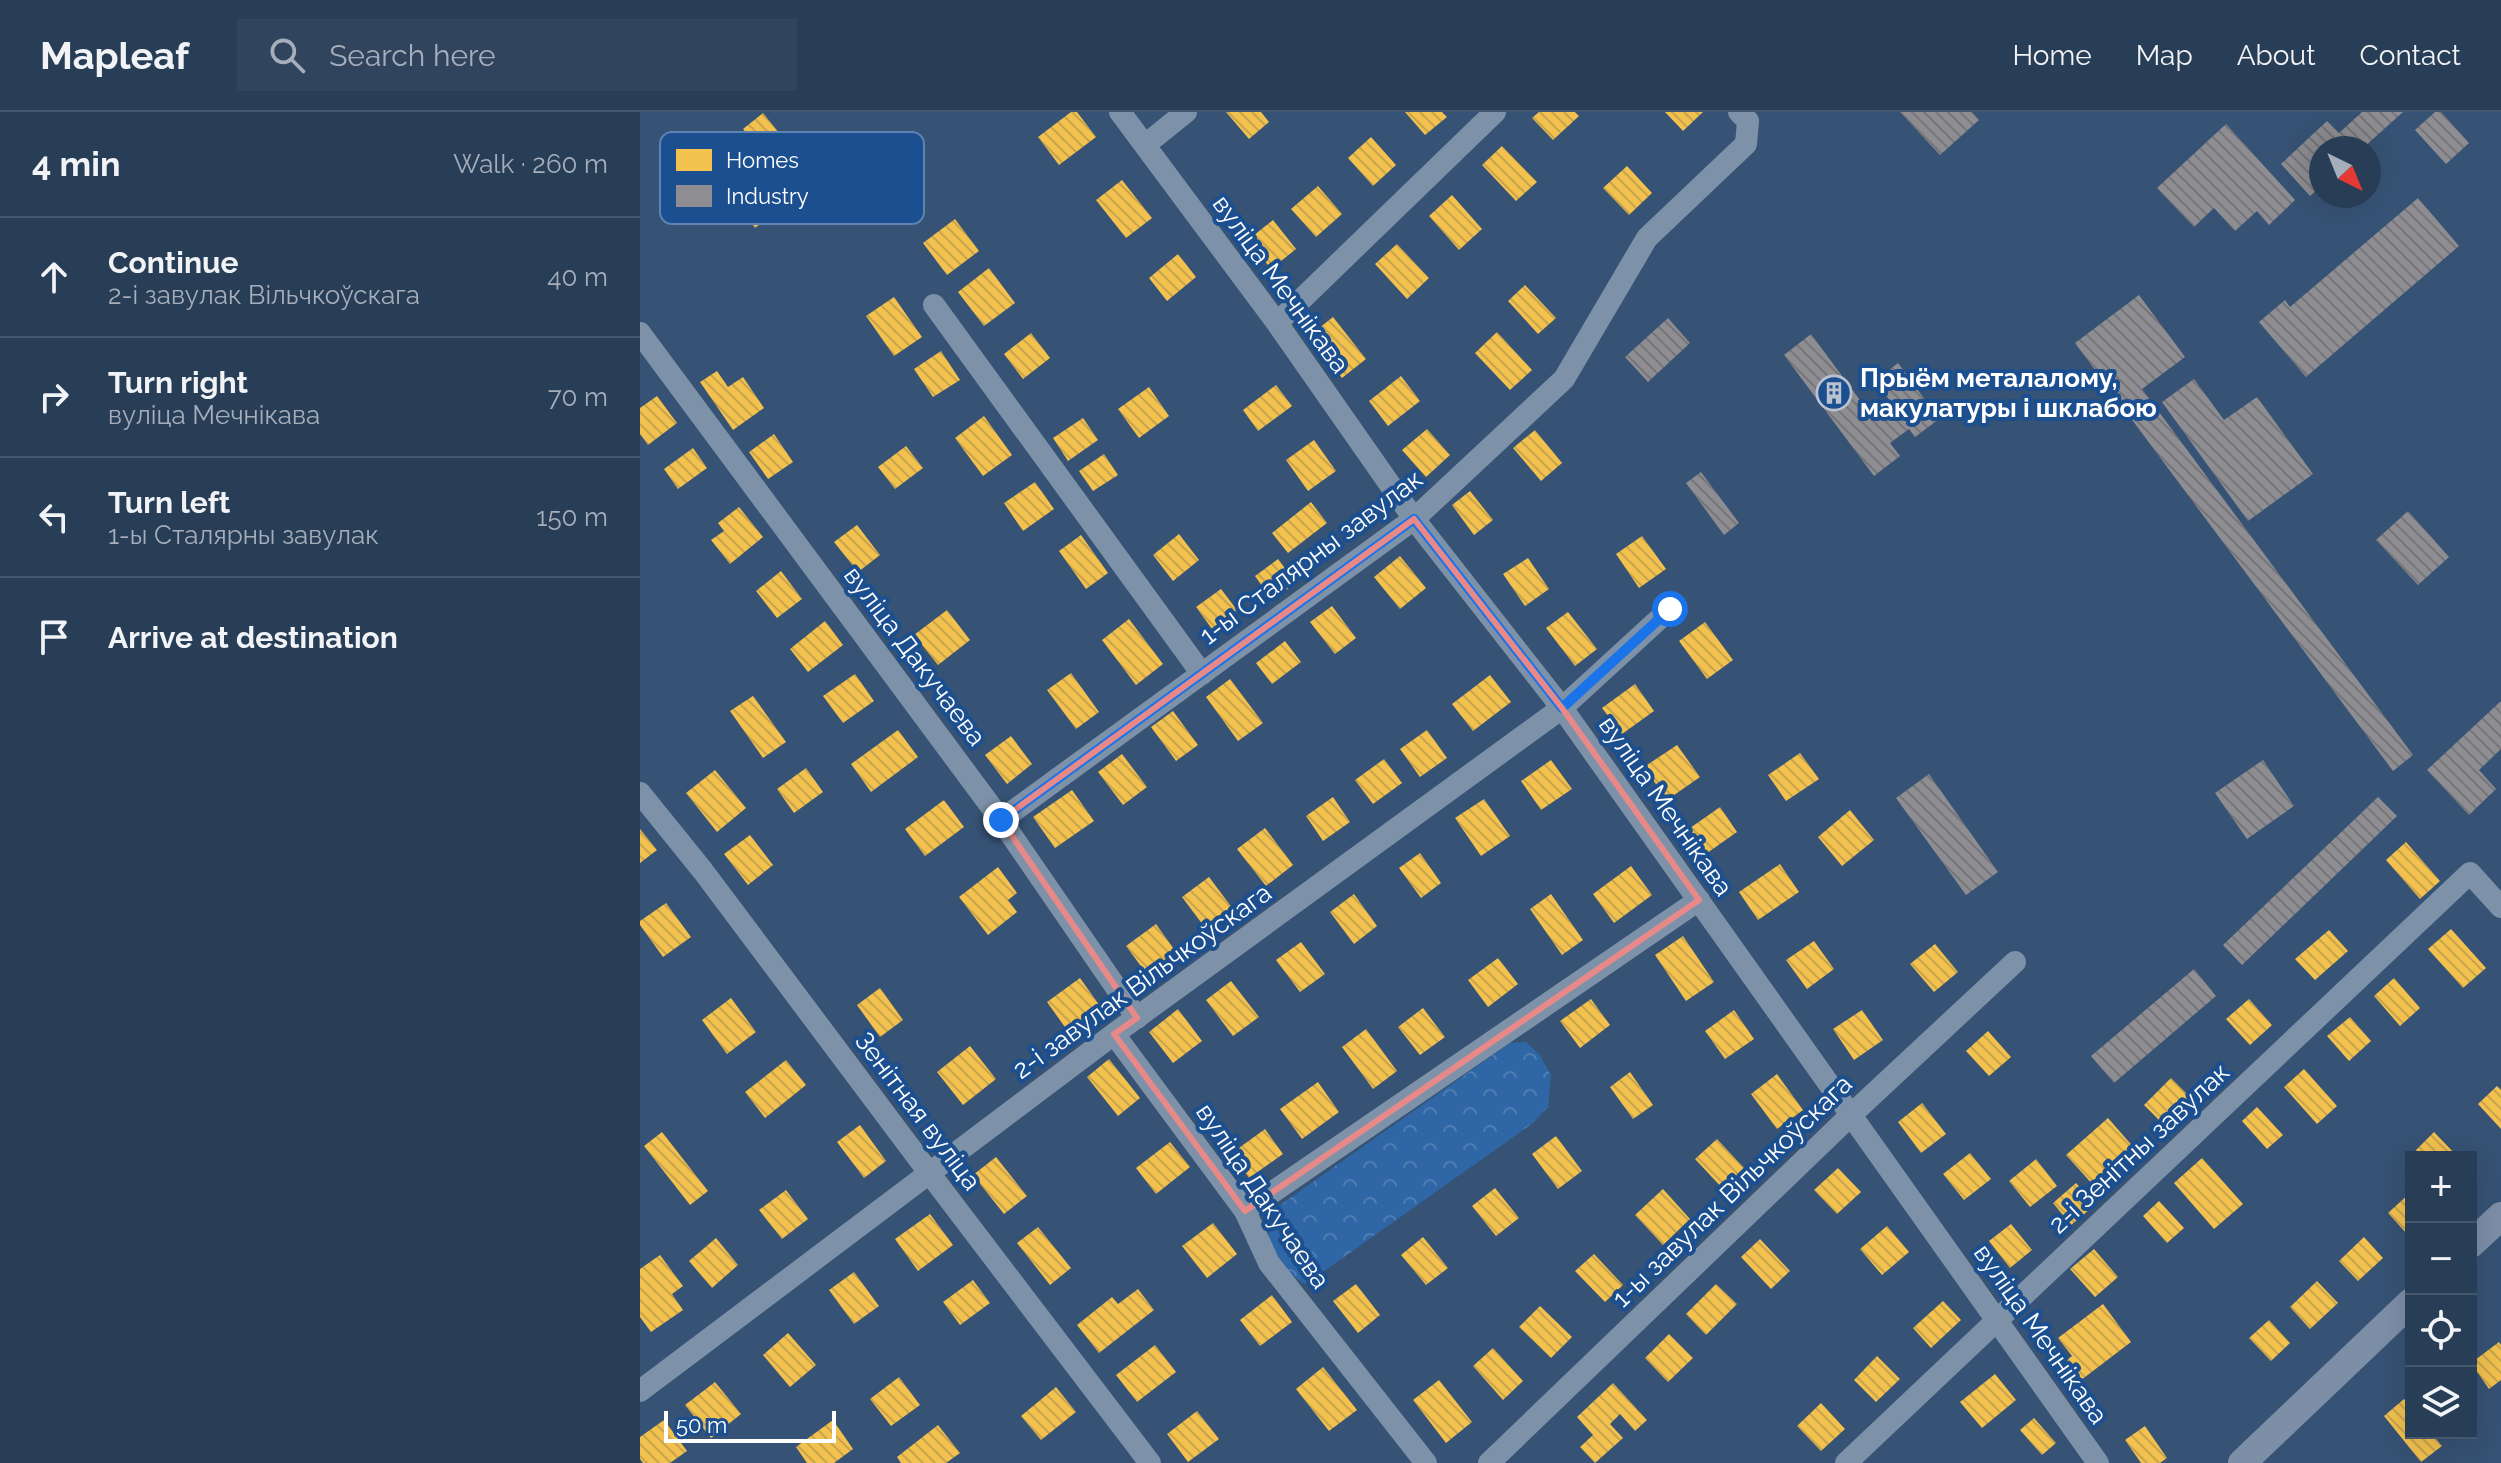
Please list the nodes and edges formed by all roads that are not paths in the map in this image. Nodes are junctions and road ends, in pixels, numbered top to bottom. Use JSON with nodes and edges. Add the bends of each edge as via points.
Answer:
{"nodes":[{"id":1,"x":1120,"y":112,"type":"edge"},
{"id":2,"x":1186,"y":112,"type":"edge"},
{"id":3,"x":1495,"y":112,"type":"edge"},
{"id":4,"x":1739,"y":112,"type":"edge"},
{"id":5,"x":1145,"y":145,"type":"junction"},
{"id":6,"x":934,"y":305,"type":"dead end"},
{"id":7,"x":1277,"y":323,"type":"junction"},
{"id":8,"x":640,"y":333,"type":"edge"},
{"id":9,"x":1414,"y":519,"type":"junction"},
{"id":10,"x":1670,"y":609,"type":"dead end"},
{"id":11,"x":1202,"y":674,"type":"junction"},
{"id":12,"x":1562,"y":708,"type":"junction"},
{"id":13,"x":640,"y":793,"type":"edge"},
{"id":14,"x":1001,"y":820,"type":"junction"},
{"id":15,"x":1699,"y":900,"type":"junction"},
{"id":16,"x":2501,"y":907,"type":"edge"},
{"id":17,"x":2015,"y":962,"type":"dead end"},
{"id":18,"x":1137,"y":1018,"type":"junction"},
{"id":19,"x":1114,"y":1034,"type":"junction"},
{"id":20,"x":1852,"y":1114,"type":"junction"},
{"id":21,"x":930,"y":1174,"type":"junction"},
{"id":22,"x":1245,"y":1211,"type":"junction"},
{"id":23,"x":2501,"y":1216,"type":"edge"},
{"id":24,"x":2477,"y":1238,"type":"edge"},
{"id":25,"x":2405,"y":1308,"type":"edge"},
{"id":26,"x":1996,"y":1322,"type":"junction"},
{"id":27,"x":640,"y":1391,"type":"edge"},
{"id":28,"x":1150,"y":1463,"type":"edge"},
{"id":29,"x":1426,"y":1463,"type":"edge"},
{"id":30,"x":1489,"y":1463,"type":"edge"},
{"id":31,"x":1846,"y":1463,"type":"edge"},
{"id":32,"x":2098,"y":1463,"type":"edge"},
{"id":33,"x":2242,"y":1463,"type":"edge"}],
"edges":[{"from":1,"to":5,"type":"street","name":"вуліца Мечнікава"},
{"from":2,"to":5,"type":"street"},
{"from":3,"to":7,"type":"street"},
{"from":4,"to":9,"type":"street","name":"1-ы Сталярны завулак","via":[[1748,121],[1746,144],[1647,238],[1564,379]]},
{"from":5,"to":7,"type":"street","name":"вуліца Мечнікава"},
{"from":6,"to":11,"type":"street"},
{"from":7,"to":9,"type":"street","name":"вуліца Мечнікава"},
{"from":8,"to":14,"type":"street","name":"вуліца Дакучаева"},
{"from":9,"to":11,"type":"street","name":"1-ы Сталярны завулак"},
{"from":9,"to":12,"type":"street","name":"вуліца Мечнікава"},
{"from":10,"to":12,"type":"street","name":"2-і завулак Вільчкоўскага"},
{"from":11,"to":14,"type":"street","name":"1-ы Сталярны завулак"},
{"from":12,"to":15,"type":"street","name":"вуліца Мечнікава"},
{"from":12,"to":18,"type":"street","name":"2-і завулак Вільчкоўскага"},
{"from":13,"to":21,"type":"street","name":"Зенітная вуліца"},
{"from":14,"to":18,"type":"street","name":"вуліца Дакучаева"},
{"from":15,"to":20,"type":"street","name":"вуліца Мечнікава"},
{"from":15,"to":22,"type":"street"},
{"from":16,"to":26,"type":"street","name":"2-і Зенітны завулак","via":[[2470,873]]},
{"from":17,"to":20,"type":"street","name":"1-ы завулак Вільчкоўскага"},
{"from":18,"to":19,"type":"street","name":"2-і завулак Вільчкоўскага"},
{"from":19,"to":21,"type":"street","name":"2-і завулак Вільчкоўскага"},
{"from":19,"to":22,"type":"street","name":"вуліца Дакучаева"},
{"from":20,"to":26,"type":"street","name":"вуліца Мечнікава"},
{"from":20,"to":30,"type":"street","name":"1-ы завулак Вільчкоўскага"},
{"from":21,"to":27,"type":"street","name":"2-і завулак Вільчкоўскага"},
{"from":21,"to":28,"type":"street","name":"Зенітная вуліца"},
{"from":22,"to":29,"type":"street","name":"вуліца Дакучаева","via":[[1269,1263]]},
{"from":23,"to":24,"type":"main road"},
{"from":25,"to":33,"type":"main road"},
{"from":26,"to":31,"type":"street","name":"2-і Зенітны завулак"},
{"from":26,"to":32,"type":"street","name":"вуліца Мечнікава"}]}
